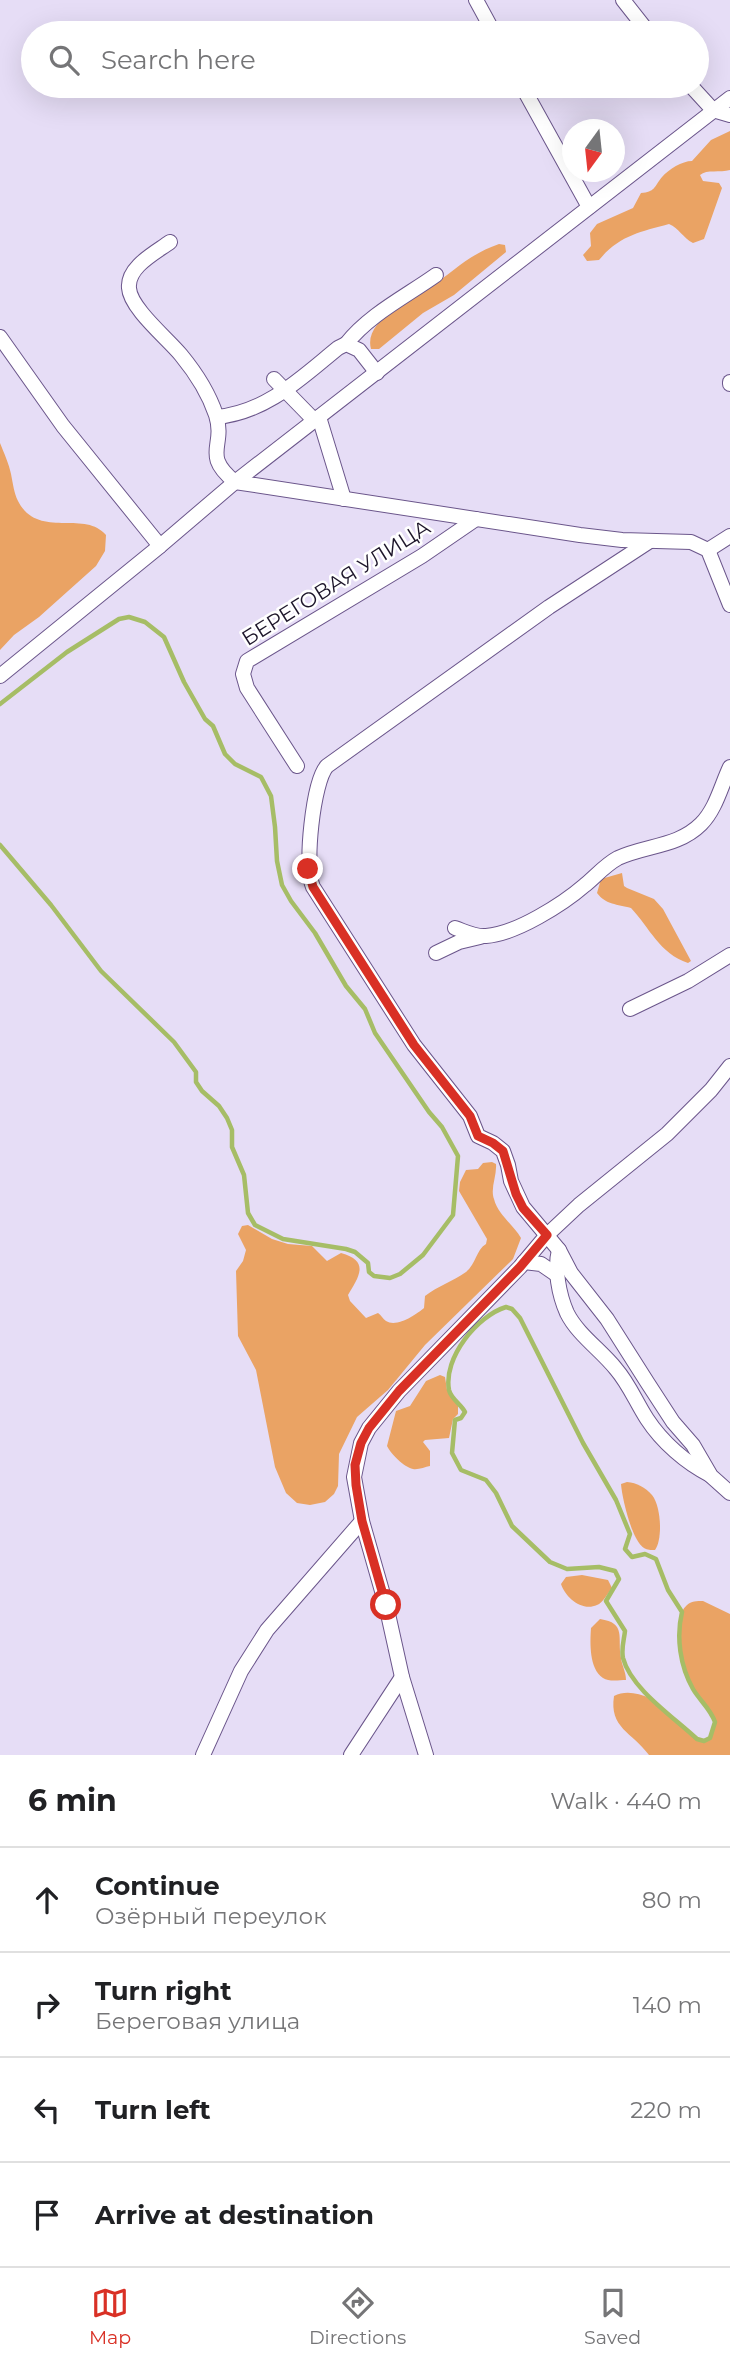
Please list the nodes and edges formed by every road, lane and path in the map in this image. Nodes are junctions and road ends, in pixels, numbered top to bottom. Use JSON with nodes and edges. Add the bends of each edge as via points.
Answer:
{"nodes":[{"id":1,"x":476,"y":0,"type":"edge"},
{"id":2,"x":623,"y":0,"type":"edge"},
{"id":3,"x":487,"y":21,"type":"edge"},
{"id":4,"x":640,"y":21,"type":"edge"},
{"id":5,"x":529,"y":98,"type":"edge"},
{"id":6,"x":702,"y":98,"type":"edge"},
{"id":7,"x":730,"y":98,"type":"edge"},
{"id":8,"x":713,"y":110,"type":"junction"},
{"id":9,"x":730,"y":115,"type":"edge"},
{"id":10,"x":589,"y":207,"type":"junction"},
{"id":11,"x":170,"y":242,"type":"dead end"},
{"id":12,"x":436,"y":275,"type":"dead end"},
{"id":13,"x":0,"y":337,"type":"edge"},
{"id":14,"x":346,"y":344,"type":"junction"},
{"id":15,"x":377,"y":373,"type":"junction"},
{"id":16,"x":274,"y":379,"type":"dead end"},
{"id":17,"x":286,"y":391,"type":"junction"},
{"id":18,"x":217,"y":417,"type":"junction"},
{"id":19,"x":317,"y":419,"type":"junction"},
{"id":20,"x":235,"y":482,"type":"junction"},
{"id":21,"x":344,"y":499,"type":"junction"},
{"id":22,"x":476,"y":519,"type":"junction"},
{"id":23,"x":730,"y":536,"type":"edge"},
{"id":24,"x":650,"y":541,"type":"junction"},
{"id":25,"x":160,"y":546,"type":"junction"},
{"id":26,"x":708,"y":550,"type":"junction"},
{"id":27,"x":730,"y":605,"type":"edge"},
{"id":28,"x":0,"y":676,"type":"edge"},
{"id":29,"x":297,"y":766,"type":"dead end"},
{"id":30,"x":730,"y":767,"type":"edge"},
{"id":31,"x":456,"y":928,"type":"dead end"},
{"id":32,"x":485,"y":936,"type":"junction"},
{"id":33,"x":436,"y":953,"type":"dead end"},
{"id":34,"x":730,"y":955,"type":"edge"},
{"id":35,"x":630,"y":1009,"type":"dead end"},
{"id":36,"x":730,"y":1066,"type":"edge"},
{"id":37,"x":547,"y":1235,"type":"junction"},
{"id":38,"x":559,"y":1250,"type":"junction"},
{"id":39,"x":524,"y":1262,"type":"junction"},
{"id":40,"x":557,"y":1275,"type":"junction"},
{"id":41,"x":711,"y":1476,"type":"junction"},
{"id":42,"x":730,"y":1493,"type":"edge"},
{"id":43,"x":362,"y":1521,"type":"junction"},
{"id":44,"x":402,"y":1676,"type":"junction"},
{"id":45,"x":202,"y":1755,"type":"edge"},
{"id":46,"x":351,"y":1755,"type":"edge"},
{"id":47,"x":426,"y":1755,"type":"edge"}],
"edges":[{"from":1,"to":3,"type":"street"},
{"from":2,"to":4,"type":"street"},
{"from":5,"to":10,"type":"street"},
{"from":6,"to":8,"type":"street"},
{"from":7,"to":8,"type":"street"},
{"from":8,"to":9,"type":"street"},
{"from":8,"to":10,"type":"street"},
{"from":10,"to":15,"type":"street"},
{"from":11,"to":18,"type":"street","via":[[134,271],[129,291],[139,309],[183,357]]},
{"from":12,"to":14,"type":"street","via":[[374,317]]},
{"from":13,"to":25,"type":"street","via":[[63,426]]},
{"from":14,"to":15,"type":"street","via":[[359,350]]},
{"from":14,"to":17,"type":"street"},
{"from":15,"to":19,"type":"street"},
{"from":16,"to":17,"type":"street"},
{"from":17,"to":18,"type":"street","via":[[258,407]]},
{"from":17,"to":19,"type":"street"},
{"from":18,"to":20,"type":"street","via":[[217,461]]},
{"from":19,"to":20,"type":"street"},
{"from":19,"to":21,"type":"street"},
{"from":20,"to":21,"type":"street","name":"БЕРЕГОВАЯ УЛИЦА"},
{"from":20,"to":25,"type":"street"},
{"from":21,"to":22,"type":"street","name":"БЕРЕГОВАЯ УЛИЦА"},
{"from":22,"to":24,"type":"street","name":"БЕРЕГОВАЯ УЛИЦА","via":[[580,536]]},
{"from":22,"to":29,"type":"street","name":"БЕРЕГОВАЯ УЛИЦА","via":[[247,661],[243,674],[247,688]]},
{"from":23,"to":26,"type":"street"},
{"from":24,"to":26,"type":"street","name":"БЕРЕГОВАЯ УЛИЦА","via":[[691,542]]},
{"from":24,"to":37,"type":"street","via":[[549,607],[327,766],[320,777],[314,809],[308,869],[313,887],[414,1045],[470,1116],[478,1136],[503,1151],[523,1208]]},
{"from":25,"to":28,"type":"street"},
{"from":26,"to":27,"type":"street"},
{"from":30,"to":32,"type":"street","via":[[711,812],[688,835],[621,857],[536,918]]},
{"from":31,"to":32,"type":"street"},
{"from":32,"to":33,"type":"street"},
{"from":34,"to":35,"type":"street"},
{"from":36,"to":37,"type":"street","via":[[667,1134]]},
{"from":37,"to":38,"type":"street"},
{"from":37,"to":39,"type":"street"},
{"from":38,"to":40,"type":"street"},
{"from":38,"to":41,"type":"street"},
{"from":39,"to":40,"type":"street","via":[[541,1264]]},
{"from":39,"to":43,"type":"street","via":[[369,1428],[354,1477]]},
{"from":40,"to":41,"type":"street","via":[[566,1311],[617,1370],[649,1422],[688,1463]]},
{"from":41,"to":42,"type":"street"},
{"from":43,"to":44,"type":"street"},
{"from":43,"to":45,"type":"street","via":[[267,1630],[241,1671]]},
{"from":44,"to":46,"type":"street"},
{"from":44,"to":47,"type":"street"}]}
